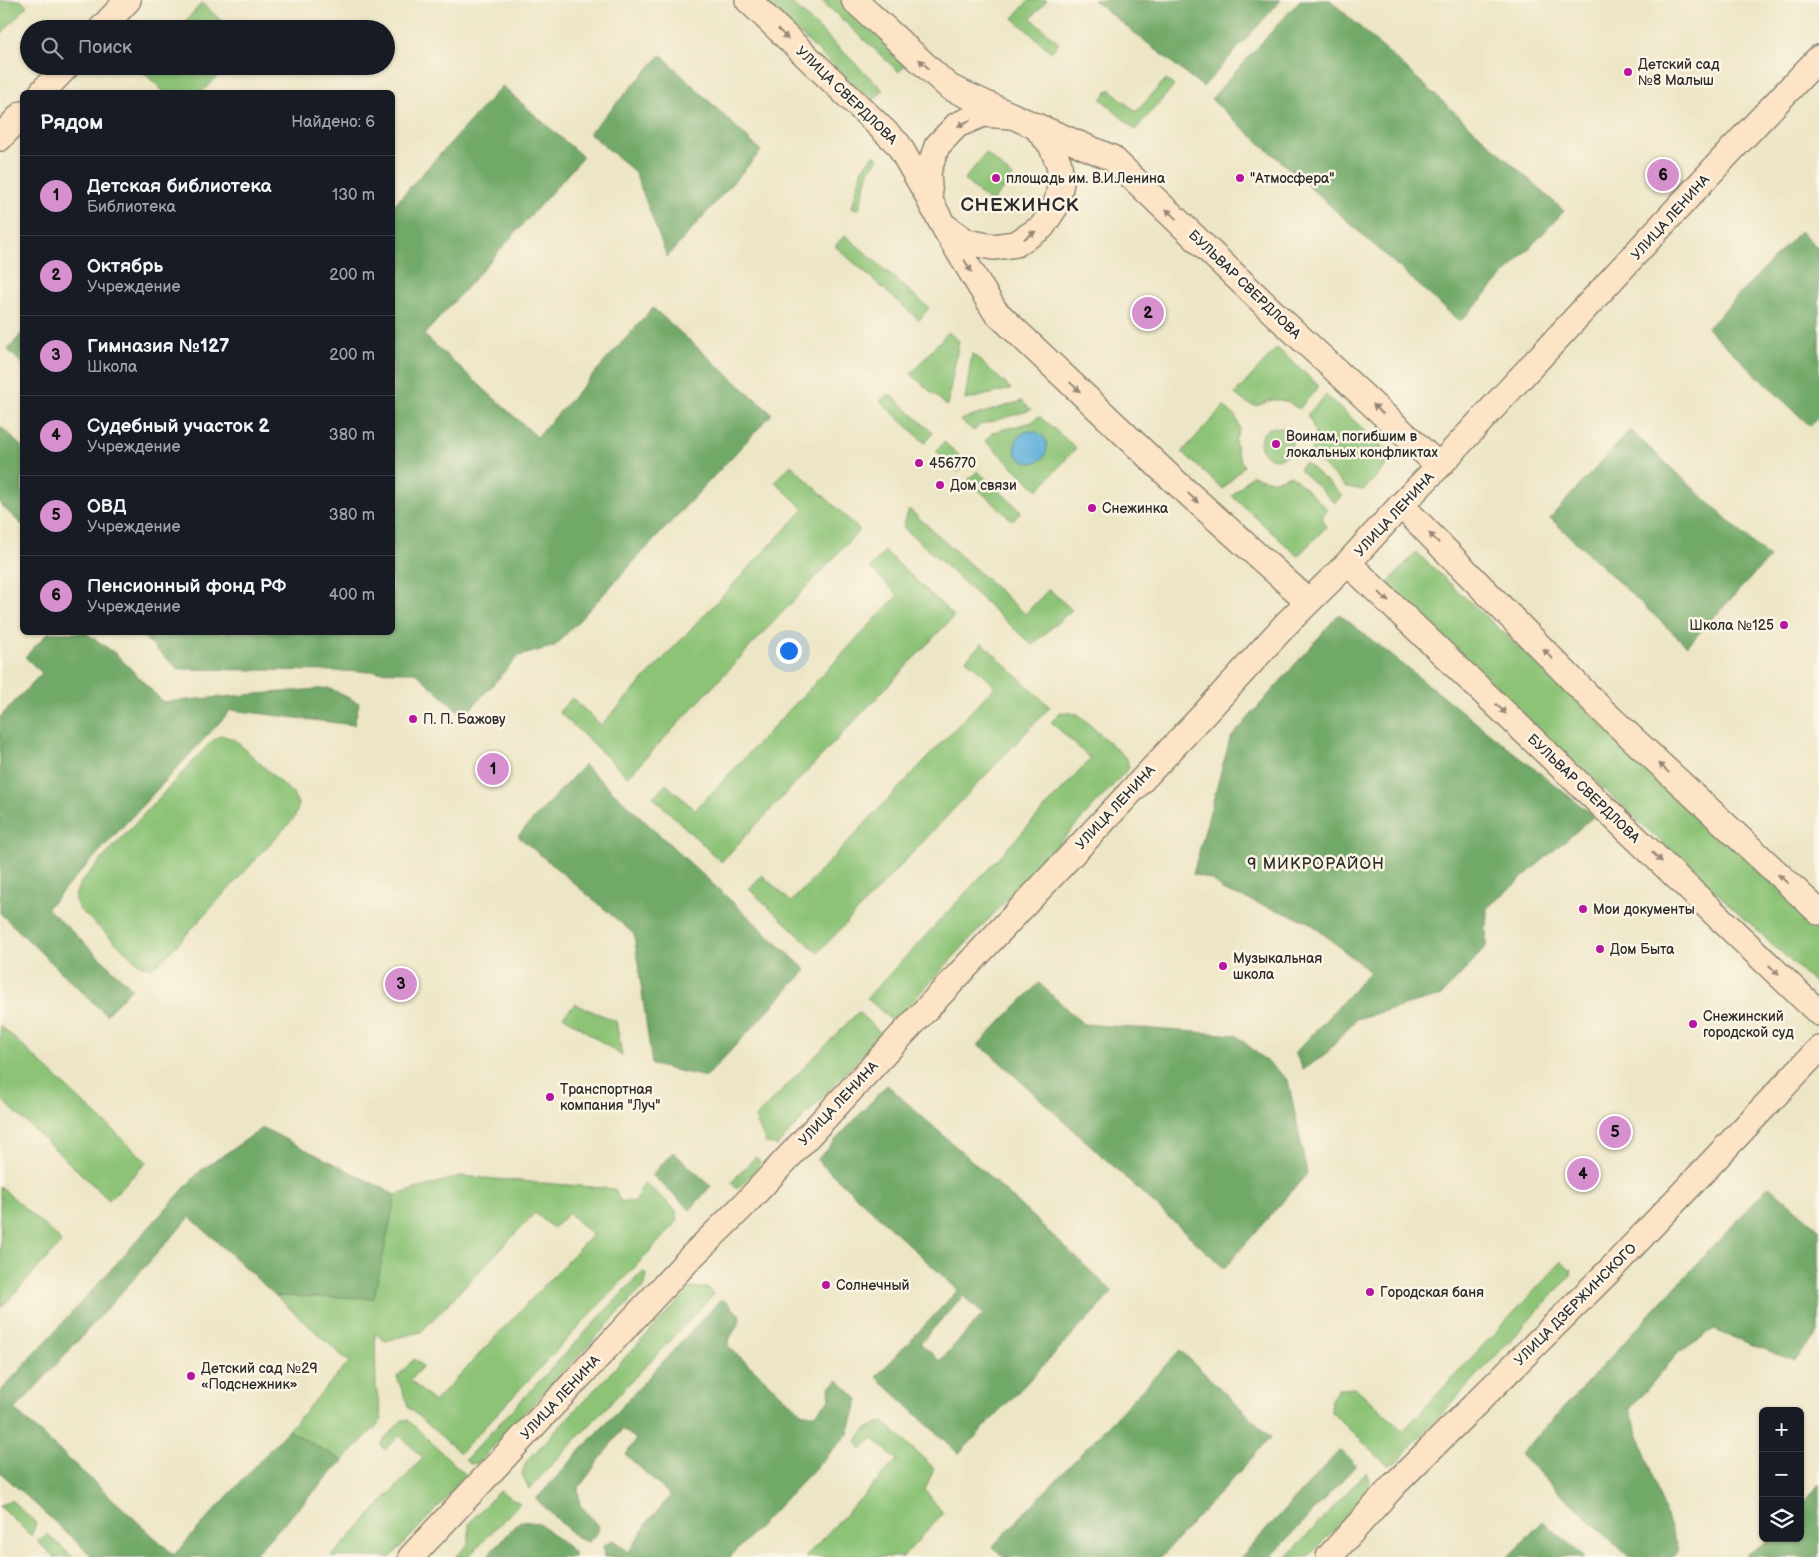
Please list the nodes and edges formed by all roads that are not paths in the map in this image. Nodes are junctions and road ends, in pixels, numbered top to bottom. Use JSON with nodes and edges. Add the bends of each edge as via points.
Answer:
{"nodes":[{"id":1,"x":128,"y":0,"type":"edge"},
{"id":2,"x":748,"y":0,"type":"edge"},
{"id":3,"x":854,"y":0,"type":"edge"},
{"id":4,"x":109,"y":20,"type":"edge"},
{"id":5,"x":1819,"y":58,"type":"edge"},
{"id":6,"x":58,"y":75,"type":"edge"},
{"id":7,"x":44,"y":90,"type":"edge"},
{"id":8,"x":20,"y":116,"type":"edge"},
{"id":9,"x":1010,"y":116,"type":"junction"},
{"id":10,"x":1035,"y":126,"type":"junction"},
{"id":11,"x":0,"y":138,"type":"edge"},
{"id":12,"x":930,"y":201,"type":"junction"},
{"id":13,"x":943,"y":225,"type":"junction"},
{"id":14,"x":1440,"y":466,"type":"junction"},
{"id":15,"x":1401,"y":505,"type":"junction"},
{"id":16,"x":1348,"y":563,"type":"junction"},
{"id":17,"x":1308,"y":601,"type":"junction"},
{"id":18,"x":1819,"y":912,"type":"edge"},
{"id":19,"x":1819,"y":1013,"type":"edge"},
{"id":20,"x":1819,"y":1049,"type":"edge"},
{"id":21,"x":411,"y":1557,"type":"edge"},
{"id":22,"x":1329,"y":1557,"type":"edge"}],
"edges":[{"from":1,"to":4,"type":"street"},
{"from":2,"to":12,"type":"street","name":"УЛИЦА СВЕРДЛОВА","one_way":true,"via":[[898,144]]},
{"from":9,"to":3,"type":"street","one_way":true,"via":[[949,87]]},
{"from":5,"to":14,"type":"street","name":"УЛИЦА ЛЕНИНА"},
{"from":6,"to":7,"type":"street"},
{"from":8,"to":11,"type":"street"},
{"from":9,"to":10,"type":"street"},
{"from":9,"to":12,"type":"street","one_way":true,"via":[[983,114],[957,125],[937,146],[928,172]]},
{"from":13,"to":10,"type":"street","one_way":true,"via":[[967,242],[993,248],[1016,244],[1042,228],[1056,206],[1061,182],[1059,164],[1051,145]]},
{"from":14,"to":10,"type":"street","name":"БУЛЬВАР СВЕРДЛОВА","one_way":true,"via":[[1112,158]]},
{"from":12,"to":13,"type":"street"},
{"from":13,"to":17,"type":"street","one_way":true,"via":[[995,311],[1169,476]]},
{"from":14,"to":15,"type":"street","name":"УЛИЦА ЛЕНИНА"},
{"from":15,"to":16,"type":"street","name":"УЛИЦА ЛЕНИНА"},
{"from":18,"to":15,"type":"street","one_way":true,"via":[[1604,712]]},
{"from":16,"to":17,"type":"street","name":"УЛИЦА ЛЕНИНА"},
{"from":16,"to":19,"type":"street","name":"БУЛЬВАР СВЕРДЛОВА","one_way":true},
{"from":17,"to":21,"type":"street","name":"УЛИЦА ЛЕНИНА"},
{"from":20,"to":22,"type":"street","name":"УЛИЦА ДЗЕРЖИНСКОГО","via":[[1611,1269],[1394,1485]]}]}
